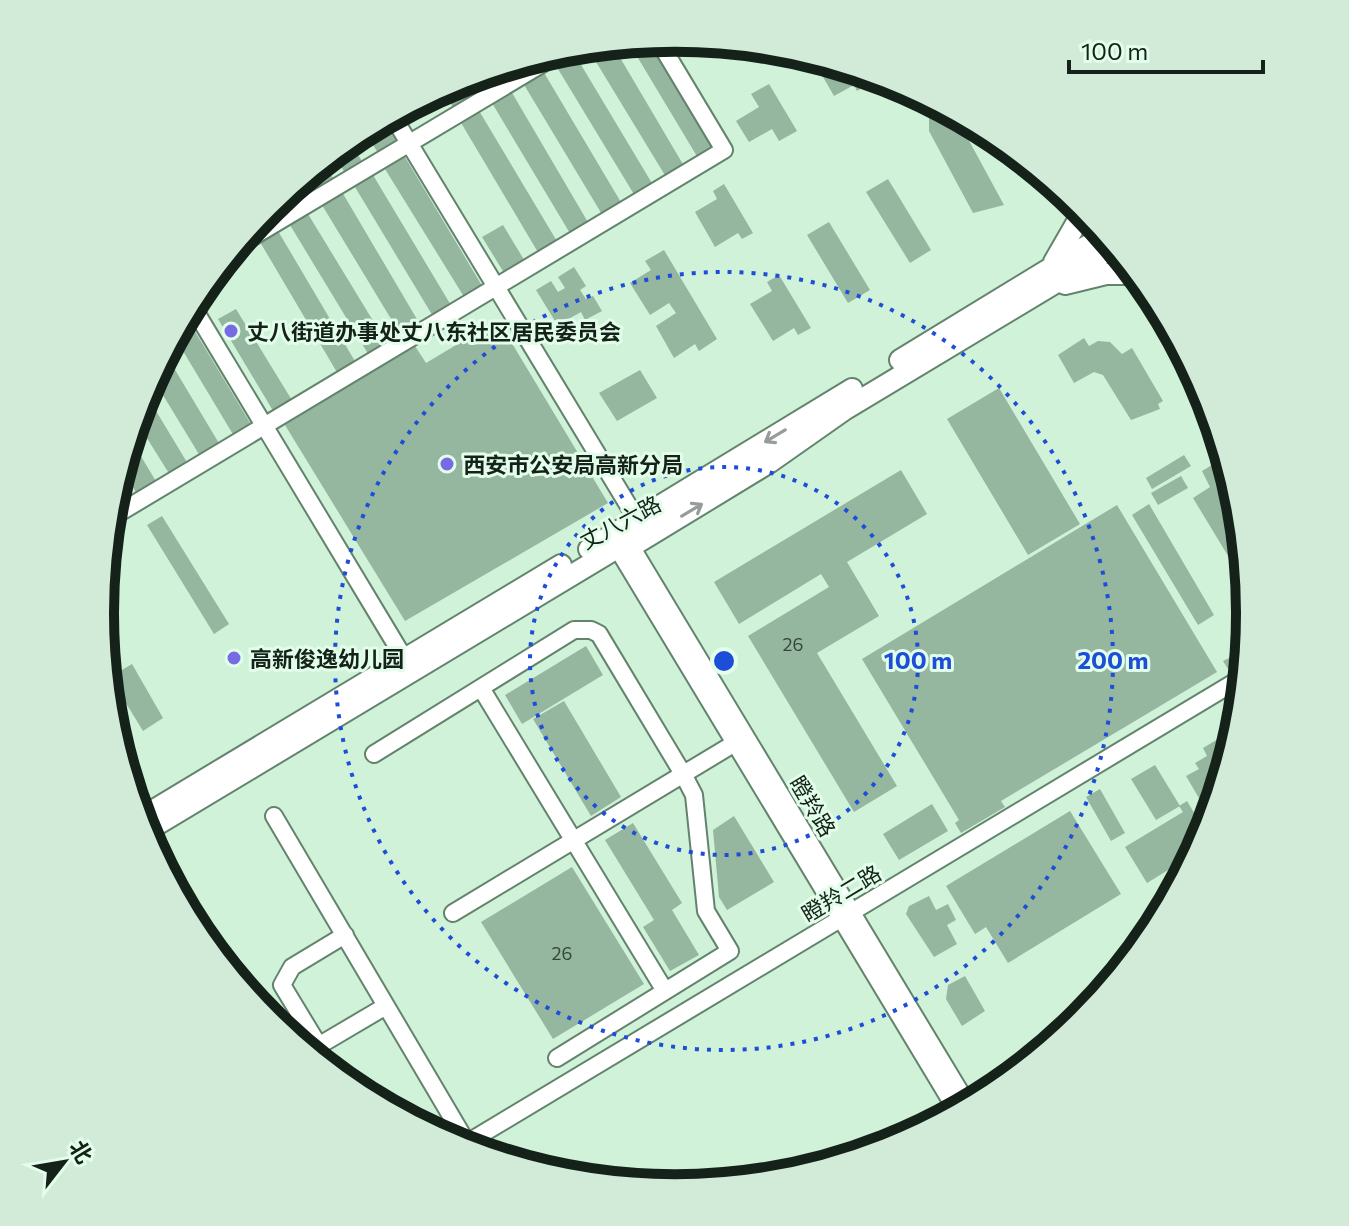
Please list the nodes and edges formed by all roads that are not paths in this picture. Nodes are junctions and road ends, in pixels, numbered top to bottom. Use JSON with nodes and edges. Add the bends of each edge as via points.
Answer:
{"nodes":[{"id":1,"x":665,"y":52,"type":"edge"},
{"id":2,"x":532,"y":70,"type":"edge"},
{"id":3,"x":398,"y":125,"type":"edge"},
{"id":4,"x":410,"y":144,"type":"junction"},
{"id":5,"x":1077,"y":222,"type":"edge"},
{"id":6,"x":266,"y":229,"type":"edge"},
{"id":7,"x":1095,"y":241,"type":"edge"},
{"id":8,"x":1105,"y":253,"type":"edge"},
{"id":9,"x":1051,"y":268,"type":"junction"},
{"id":10,"x":1122,"y":274,"type":"edge"},
{"id":11,"x":496,"y":287,"type":"junction"},
{"id":12,"x":1046,"y":288,"type":"junction"},
{"id":13,"x":199,"y":316,"type":"edge"},
{"id":14,"x":264,"y":425,"type":"junction"},
{"id":15,"x":123,"y":511,"type":"edge"},
{"id":16,"x":627,"y":536,"type":"junction"},
{"id":17,"x":404,"y":658,"type":"junction"},
{"id":18,"x":1231,"y":684,"type":"edge"},
{"id":19,"x":481,"y":688,"type":"junction"},
{"id":20,"x":735,"y":743,"type":"junction"},
{"id":21,"x":374,"y":754,"type":"dead end"},
{"id":22,"x":683,"y":774,"type":"junction"},
{"id":23,"x":150,"y":812,"type":"edge"},
{"id":24,"x":274,"y":816,"type":"dead end"},
{"id":25,"x":155,"y":826,"type":"edge"},
{"id":26,"x":574,"y":840,"type":"junction"},
{"id":27,"x":453,"y":913,"type":"dead end"},
{"id":28,"x":847,"y":916,"type":"junction"},
{"id":29,"x":345,"y":935,"type":"junction"},
{"id":30,"x":665,"y":991,"type":"junction"},
{"id":31,"x":386,"y":1006,"type":"junction"},
{"id":32,"x":307,"y":1037,"type":"edge"},
{"id":33,"x":318,"y":1046,"type":"edge"},
{"id":34,"x":557,"y":1058,"type":"dead end"},
{"id":35,"x":961,"y":1095,"type":"edge"},
{"id":36,"x":951,"y":1101,"type":"edge"},
{"id":37,"x":455,"y":1129,"type":"edge"},
{"id":38,"x":477,"y":1137,"type":"edge"}],
"edges":[{"from":1,"to":11,"type":"street","via":[[724,150]]},
{"from":2,"to":4,"type":"street"},
{"from":3,"to":4,"type":"street"},
{"from":4,"to":6,"type":"street"},
{"from":4,"to":11,"type":"street"},
{"from":5,"to":9,"type":"main road"},
{"from":7,"to":9,"type":"main road","name":"丈八六路"},
{"from":8,"to":12,"type":"main road","name":"丈八六路"},
{"from":9,"to":16,"type":"main road","name":"丈八六路","one_way":true},
{"from":10,"to":12,"type":"main road"},
{"from":11,"to":14,"type":"street"},
{"from":11,"to":16,"type":"street"},
{"from":16,"to":12,"type":"main road","name":"丈八六路","one_way":true,"via":[[770,462],[844,410]]},
{"from":13,"to":14,"type":"street"},
{"from":14,"to":15,"type":"street"},
{"from":14,"to":17,"type":"street"},
{"from":16,"to":17,"type":"main road","name":"丈八六路"},
{"from":16,"to":20,"type":"street","name":"瞪羚路"},
{"from":16,"to":25,"type":"main road","name":"丈八六路"},
{"from":16,"to":28,"type":"street","name":"瞪羚路"},
{"from":17,"to":23,"type":"main road","name":"丈八六路"},
{"from":18,"to":28,"type":"street","name":"瞪羚二路"},
{"from":19,"to":21,"type":"street"},
{"from":19,"to":22,"type":"street","via":[[574,630],[591,630],[599,634]]},
{"from":19,"to":26,"type":"street"},
{"from":20,"to":22,"type":"street"},
{"from":20,"to":28,"type":"street","name":"瞪羚路"},
{"from":22,"to":26,"type":"street"},
{"from":22,"to":30,"type":"street","via":[[694,795],[706,911],[730,951]]},
{"from":24,"to":29,"type":"street"},
{"from":26,"to":27,"type":"street"},
{"from":26,"to":30,"type":"street"},
{"from":28,"to":35,"type":"street","name":"瞪羚路"},
{"from":28,"to":36,"type":"street","name":"瞪羚路"},
{"from":28,"to":38,"type":"street","name":"瞪羚二路"},
{"from":29,"to":31,"type":"street"},
{"from":29,"to":32,"type":"street","via":[[292,967],[282,985]]},
{"from":30,"to":34,"type":"street"},
{"from":31,"to":33,"type":"street"},
{"from":31,"to":37,"type":"street"}]}
